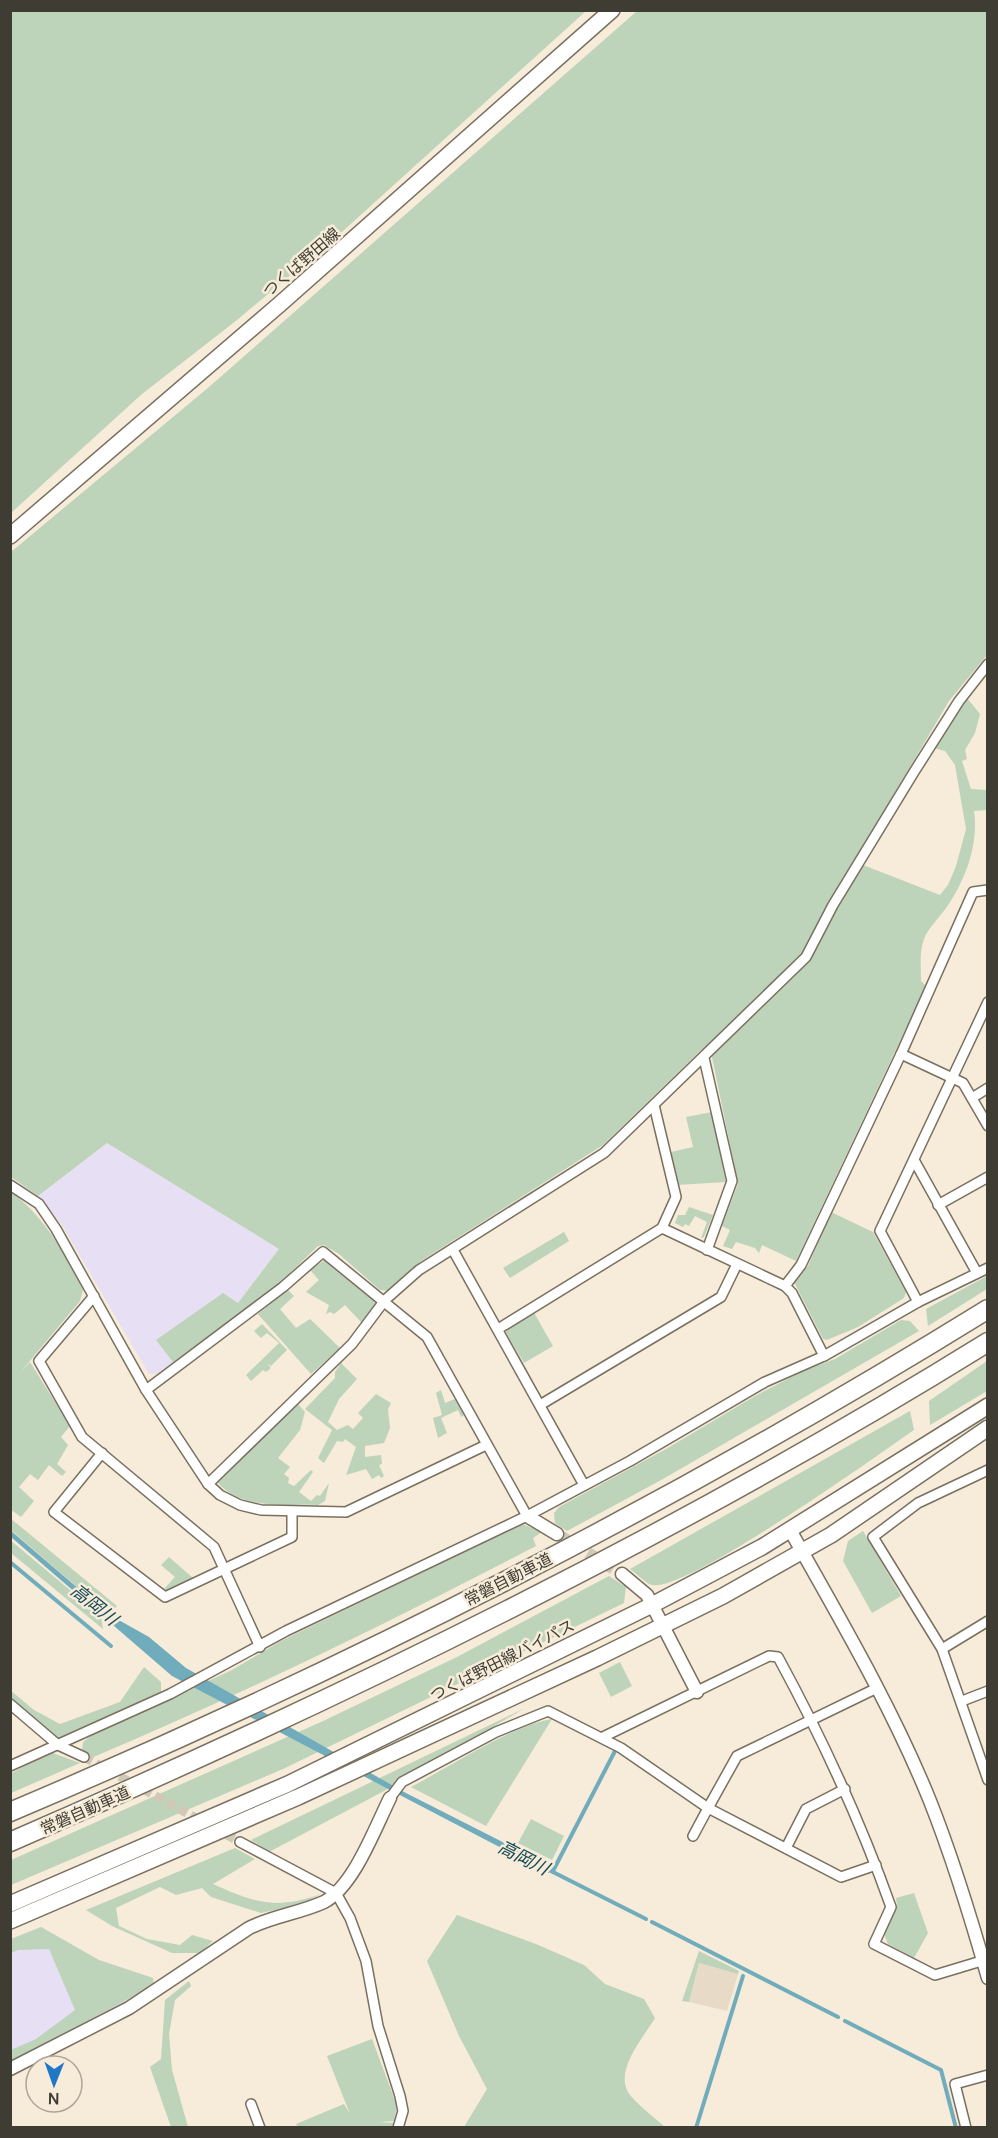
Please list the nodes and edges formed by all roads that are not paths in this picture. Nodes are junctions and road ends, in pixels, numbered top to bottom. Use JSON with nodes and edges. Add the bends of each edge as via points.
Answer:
{"nodes":[{"id":1,"x":612,"y":10,"type":"edge"},
{"id":2,"x":10,"y":536,"type":"edge"},
{"id":3,"x":987,"y":664,"type":"edge"},
{"id":4,"x":987,"y":890,"type":"edge"},
{"id":5,"x":987,"y":1002,"type":"edge"},
{"id":6,"x":902,"y":1054,"type":"junction"},
{"id":7,"x":704,"y":1058,"type":"junction"},
{"id":8,"x":952,"y":1078,"type":"junction"},
{"id":9,"x":987,"y":1088,"type":"edge"},
{"id":10,"x":972,"y":1098,"type":"junction"},
{"id":11,"x":654,"y":1105,"type":"junction"},
{"id":12,"x":987,"y":1126,"type":"edge"},
{"id":13,"x":914,"y":1160,"type":"junction"},
{"id":14,"x":987,"y":1177,"type":"edge"},
{"id":15,"x":10,"y":1185,"type":"edge"},
{"id":16,"x":938,"y":1204,"type":"junction"},
{"id":17,"x":662,"y":1228,"type":"junction"},
{"id":18,"x":453,"y":1250,"type":"junction"},
{"id":19,"x":707,"y":1250,"type":"junction"},
{"id":20,"x":737,"y":1264,"type":"junction"},
{"id":21,"x":987,"y":1268,"type":"edge"},
{"id":22,"x":977,"y":1273,"type":"junction"},
{"id":23,"x":785,"y":1286,"type":"junction"},
{"id":24,"x":93,"y":1296,"type":"junction"},
{"id":25,"x":385,"y":1300,"type":"junction"},
{"id":26,"x":918,"y":1302,"type":"junction"},
{"id":27,"x":987,"y":1309,"type":"edge"},
{"id":28,"x":498,"y":1329,"type":"junction"},
{"id":29,"x":987,"y":1342,"type":"edge"},
{"id":30,"x":824,"y":1356,"type":"junction"},
{"id":31,"x":146,"y":1390,"type":"junction"},
{"id":32,"x":540,"y":1405,"type":"junction"},
{"id":33,"x":987,"y":1406,"type":"edge"},
{"id":34,"x":987,"y":1428,"type":"edge"},
{"id":35,"x":486,"y":1445,"type":"junction"},
{"id":36,"x":102,"y":1453,"type":"junction"},
{"id":37,"x":987,"y":1470,"type":"edge"},
{"id":38,"x":208,"y":1484,"type":"junction"},
{"id":39,"x":584,"y":1485,"type":"junction"},
{"id":40,"x":292,"y":1512,"type":"junction"},
{"id":41,"x":527,"y":1516,"type":"junction"},
{"id":42,"x":790,"y":1530,"type":"junction"},
{"id":43,"x":557,"y":1534,"type":"tunnel mouth"},
{"id":44,"x":803,"y":1552,"type":"junction"},
{"id":45,"x":226,"y":1569,"type":"junction"},
{"id":46,"x":622,"y":1574,"type":"tunnel mouth"},
{"id":47,"x":652,"y":1605,"type":"junction"},
{"id":48,"x":987,"y":1621,"type":"edge"},
{"id":49,"x":664,"y":1625,"type":"junction"},
{"id":50,"x":261,"y":1647,"type":"junction"},
{"id":51,"x":942,"y":1649,"type":"junction"},
{"id":52,"x":877,"y":1688,"type":"junction"},
{"id":53,"x":987,"y":1691,"type":"edge"},
{"id":54,"x":697,"y":1692,"type":"junction"},
{"id":55,"x":962,"y":1701,"type":"junction"},
{"id":56,"x":10,"y":1704,"type":"edge"},
{"id":57,"x":812,"y":1720,"type":"junction"},
{"id":58,"x":603,"y":1737,"type":"junction"},
{"id":59,"x":58,"y":1745,"type":"junction"},
{"id":60,"x":84,"y":1757,"type":"tunnel mouth"},
{"id":61,"x":10,"y":1766,"type":"edge"},
{"id":62,"x":987,"y":1780,"type":"edge"},
{"id":63,"x":845,"y":1789,"type":"junction"},
{"id":64,"x":390,"y":1798,"type":"joint"},
{"id":65,"x":708,"y":1808,"type":"junction"},
{"id":66,"x":10,"y":1812,"type":"edge"},
{"id":67,"x":693,"y":1836,"type":"dead end"},
{"id":68,"x":10,"y":1842,"type":"edge"},
{"id":69,"x":240,"y":1842,"type":"tunnel mouth"},
{"id":70,"x":786,"y":1848,"type":"junction"},
{"id":71,"x":876,"y":1865,"type":"junction"},
{"id":72,"x":336,"y":1893,"type":"junction"},
{"id":73,"x":10,"y":1904,"type":"edge"},
{"id":74,"x":10,"y":1921,"type":"edge"},
{"id":75,"x":985,"y":1960,"type":"edge"},
{"id":76,"x":987,"y":1978,"type":"edge"},
{"id":77,"x":10,"y":2069,"type":"edge"},
{"id":78,"x":987,"y":2075,"type":"edge"},
{"id":79,"x":251,"y":2104,"type":"dead end"},
{"id":80,"x":260,"y":2127,"type":"edge"},
{"id":81,"x":398,"y":2127,"type":"edge"},
{"id":82,"x":966,"y":2127,"type":"edge"}],
"edges":[{"from":1,"to":2,"type":"main road","name":"つくば野田線"},
{"from":3,"to":7,"type":"street","via":[[914,772],[806,957]]},
{"from":4,"to":6,"type":"street","via":[[973,892]]},
{"from":5,"to":8,"type":"street"},
{"from":6,"to":8,"type":"street"},
{"from":6,"to":23,"type":"street","via":[[801,1264]]},
{"from":7,"to":11,"type":"street"},
{"from":7,"to":19,"type":"street","via":[[732,1181]]},
{"from":8,"to":10,"type":"street","via":[[963,1083]]},
{"from":8,"to":13,"type":"street"},
{"from":9,"to":10,"type":"street"},
{"from":10,"to":12,"type":"street"},
{"from":11,"to":17,"type":"street","via":[[676,1197]]},
{"from":11,"to":18,"type":"street","via":[[604,1153]]},
{"from":13,"to":16,"type":"street"},
{"from":13,"to":26,"type":"street","via":[[880,1231]]},
{"from":14,"to":16,"type":"street"},
{"from":15,"to":24,"type":"street","via":[[39,1204]]},
{"from":16,"to":22,"type":"street"},
{"from":17,"to":19,"type":"street"},
{"from":17,"to":28,"type":"street"},
{"from":18,"to":25,"type":"street","via":[[419,1270]]},
{"from":18,"to":28,"type":"street"},
{"from":19,"to":20,"type":"street"},
{"from":20,"to":23,"type":"street"},
{"from":20,"to":32,"type":"street","via":[[721,1297]]},
{"from":21,"to":22,"type":"street"},
{"from":22,"to":26,"type":"street"},
{"from":23,"to":30,"type":"street"},
{"from":24,"to":31,"type":"street"},
{"from":24,"to":36,"type":"street","via":[[39,1360],[82,1437]]},
{"from":25,"to":31,"type":"street","via":[[322,1252],[284,1287]]},
{"from":25,"to":35,"type":"street","via":[[427,1336]]},
{"from":25,"to":38,"type":"street","via":[[352,1344]]},
{"from":26,"to":30,"type":"street"},
{"from":27,"to":66,"type":"highway","name":"常磐自動車道","via":[[827,1405],[532,1567],[202,1728]]},
{"from":28,"to":32,"type":"street"},
{"from":29,"to":68,"type":"highway","name":"常磐自動車道","via":[[704,1507],[541,1593],[211,1754]]},
{"from":30,"to":39,"type":"street","via":[[765,1382]]},
{"from":31,"to":38,"type":"street"},
{"from":32,"to":39,"type":"street"},
{"from":33,"to":42,"type":"main road","name":"つくば野田線バイパス"},
{"from":34,"to":44,"type":"main road","via":[[892,1496]]},
{"from":35,"to":40,"type":"street","via":[[346,1512]]},
{"from":35,"to":41,"type":"street"},
{"from":36,"to":45,"type":"street","via":[[213,1547]]},
{"from":36,"to":45,"type":"street","via":[[54,1512],[165,1597]]},
{"from":37,"to":51,"type":"street","via":[[918,1503],[873,1537]]},
{"from":38,"to":40,"type":"street","via":[[240,1505]]},
{"from":39,"to":41,"type":"street"},
{"from":40,"to":45,"type":"street","via":[[292,1537]]},
{"from":41,"to":43,"type":"street"},
{"from":41,"to":50,"type":"street","via":[[286,1630]]},
{"from":42,"to":44,"type":"street"},
{"from":42,"to":47,"type":"main road","name":"つくば野田線バイパス"},
{"from":44,"to":49,"type":"main road"},
{"from":44,"to":52,"type":"street"},
{"from":45,"to":50,"type":"street"},
{"from":46,"to":47,"type":"street","via":[[647,1595]]},
{"from":47,"to":49,"type":"street"},
{"from":47,"to":73,"type":"main road","name":"つくば野田線バイパス","via":[[288,1784]]},
{"from":48,"to":51,"type":"street"},
{"from":49,"to":54,"type":"street"},
{"from":49,"to":74,"type":"main road","via":[[298,1797]]},
{"from":50,"to":59,"type":"street"},
{"from":51,"to":55,"type":"street"},
{"from":52,"to":57,"type":"street"},
{"from":52,"to":75,"type":"street","via":[[940,1828]]},
{"from":53,"to":55,"type":"street"},
{"from":54,"to":57,"type":"street","via":[[769,1656],[778,1658]]},
{"from":54,"to":58,"type":"street"},
{"from":55,"to":62,"type":"street"},
{"from":56,"to":59,"type":"street"},
{"from":57,"to":63,"type":"street"},
{"from":57,"to":65,"type":"street","via":[[737,1756]]},
{"from":58,"to":64,"type":"street","via":[[548,1711],[496,1732],[402,1782]]},
{"from":58,"to":65,"type":"street"},
{"from":59,"to":60,"type":"street"},
{"from":59,"to":61,"type":"street"},
{"from":63,"to":70,"type":"street","via":[[806,1809]]},
{"from":63,"to":71,"type":"street"},
{"from":64,"to":72,"type":"street","via":[[347,1882]]},
{"from":65,"to":67,"type":"street"},
{"from":65,"to":70,"type":"street"},
{"from":69,"to":72,"type":"street"},
{"from":70,"to":71,"type":"street","via":[[841,1876]]},
{"from":71,"to":75,"type":"street","via":[[891,1907],[874,1944],[935,1975]]},
{"from":72,"to":77,"type":"street","via":[[315,1905],[268,1918],[249,1928],[129,2008]]},
{"from":72,"to":81,"type":"street","via":[[366,1961],[378,2026],[403,2106]]},
{"from":75,"to":76,"type":"street"},
{"from":78,"to":82,"type":"street","via":[[955,2084]]},
{"from":79,"to":80,"type":"street"}]}
